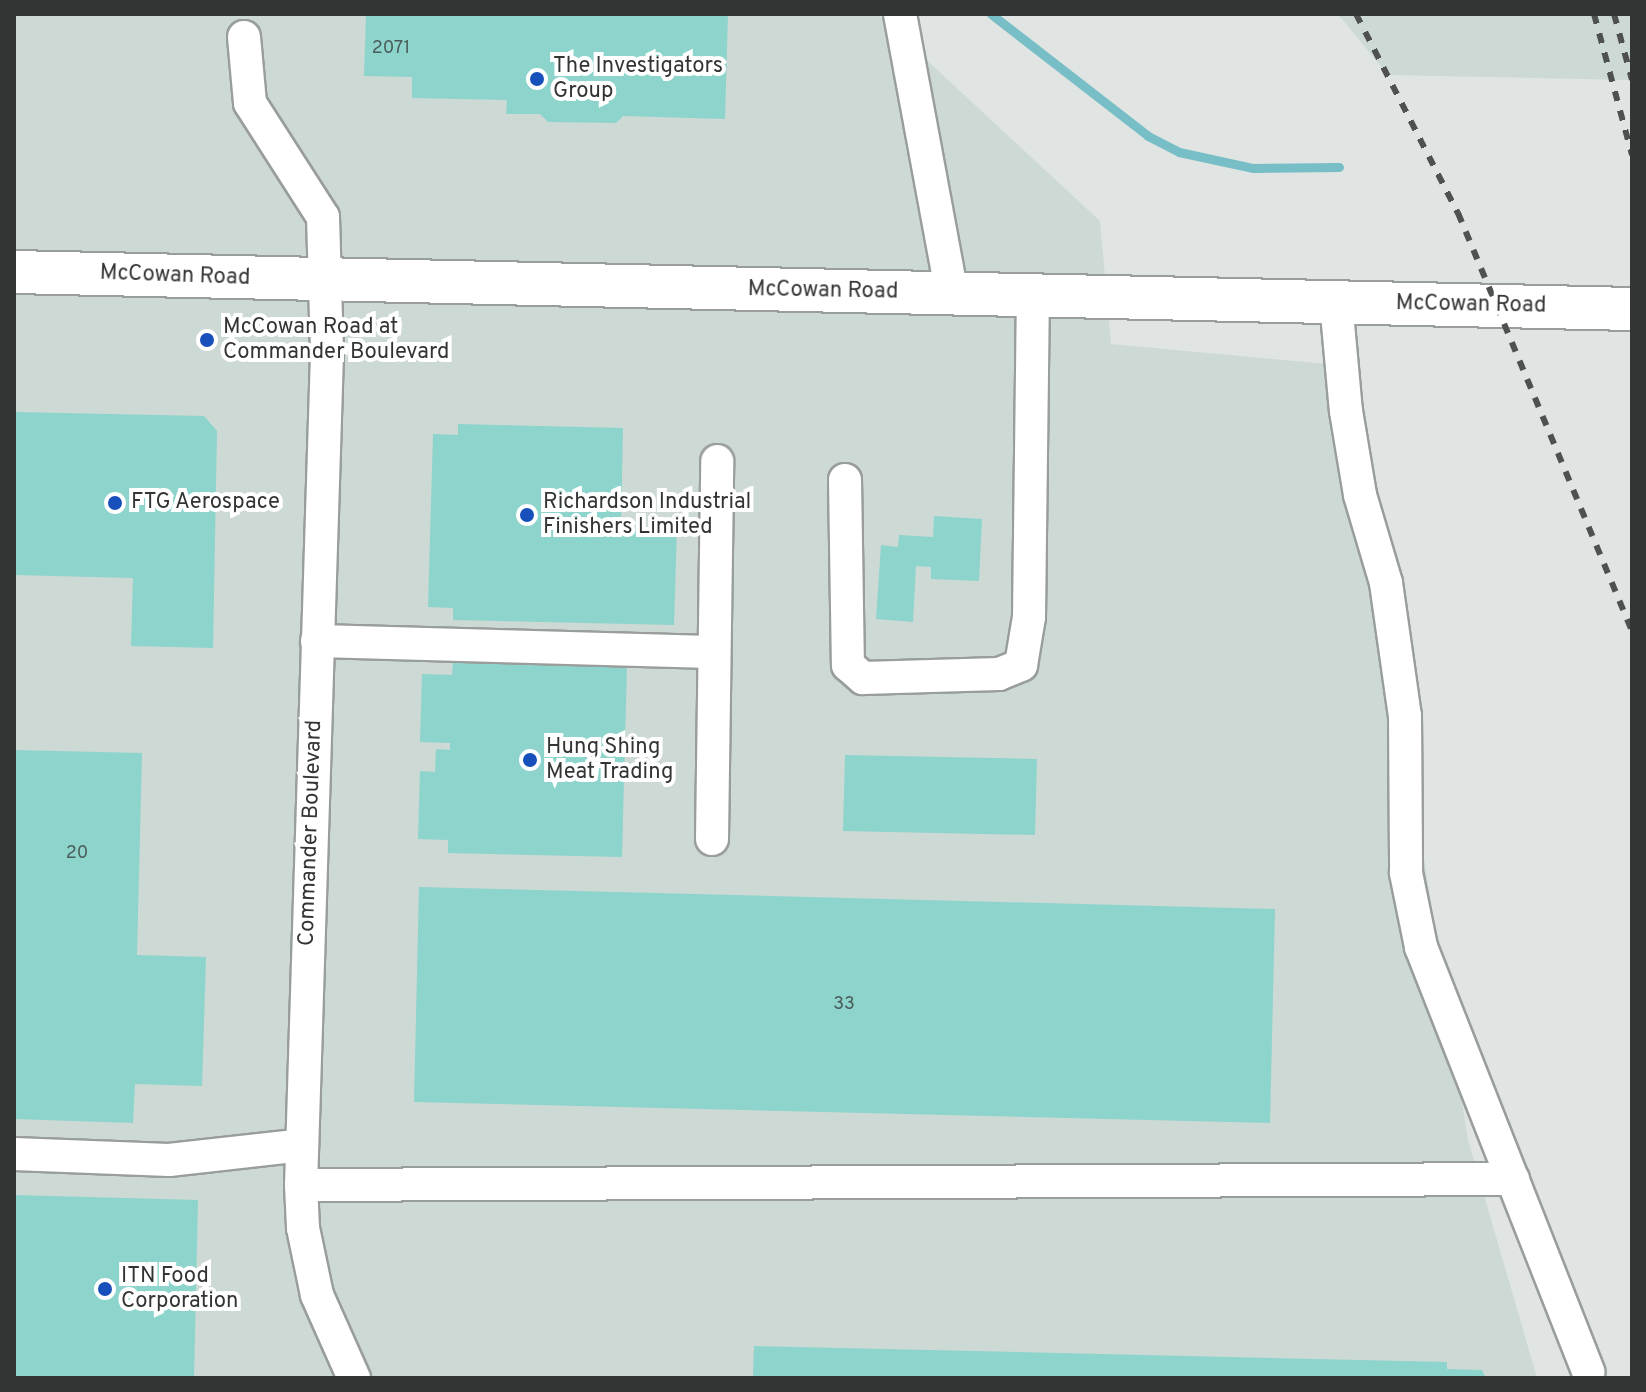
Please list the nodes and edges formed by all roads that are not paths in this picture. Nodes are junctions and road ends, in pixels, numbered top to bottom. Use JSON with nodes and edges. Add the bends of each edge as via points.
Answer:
{"nodes":[{"id":1,"x":900,"y":14,"type":"edge"},
{"id":2,"x":244,"y":37,"type":"dead end"},
{"id":3,"x":14,"y":272,"type":"edge"},
{"id":4,"x":328,"y":279,"type":"junction"},
{"id":5,"x":952,"y":294,"type":"junction"},
{"id":6,"x":1033,"y":295,"type":"junction"},
{"id":7,"x":1336,"y":302,"type":"junction"},
{"id":8,"x":1632,"y":309,"type":"edge"},
{"id":9,"x":717,"y":461,"type":"dead end"},
{"id":10,"x":845,"y":480,"type":"dead end"},
{"id":11,"x":317,"y":641,"type":"junction"},
{"id":12,"x":713,"y":652,"type":"junction"},
{"id":13,"x":712,"y":839,"type":"dead end"},
{"id":14,"x":302,"y":1145,"type":"junction"},
{"id":15,"x":14,"y":1154,"type":"edge"},
{"id":16,"x":1513,"y":1179,"type":"junction"},
{"id":17,"x":301,"y":1185,"type":"junction"},
{"id":18,"x":1588,"y":1372,"type":"dead end"},
{"id":19,"x":354,"y":1378,"type":"edge"}],
"edges":[{"from":1,"to":5,"type":"street"},
{"from":2,"to":4,"type":"street","name":"Commander Boulevard","via":[[250,103],[323,217]]},
{"from":3,"to":4,"type":"main road","name":"McCowan Road"},
{"from":4,"to":5,"type":"main road","name":"McCowan Road"},
{"from":4,"to":11,"type":"street","name":"Commander Boulevard"},
{"from":5,"to":6,"type":"main road","name":"McCowan Road"},
{"from":6,"to":7,"type":"main road","name":"McCowan Road"},
{"from":6,"to":10,"type":"street","via":[[1029,617],[1021,665],[999,674],[863,678],[848,665]]},
{"from":7,"to":8,"type":"main road","name":"McCowan Road"},
{"from":7,"to":16,"type":"street","via":[[1351,439],[1386,583],[1405,716],[1406,873],[1438,998]]},
{"from":9,"to":12,"type":"street"},
{"from":11,"to":12,"type":"street"},
{"from":11,"to":14,"type":"street","name":"Commander Boulevard"},
{"from":12,"to":13,"type":"street"},
{"from":14,"to":15,"type":"street","via":[[169,1160]]},
{"from":14,"to":17,"type":"street","name":"Commander Boulevard"},
{"from":16,"to":17,"type":"street"},
{"from":16,"to":18,"type":"street"},
{"from":17,"to":19,"type":"street","name":"Commander Boulevard","via":[[303,1228],[317,1295]]}]}
